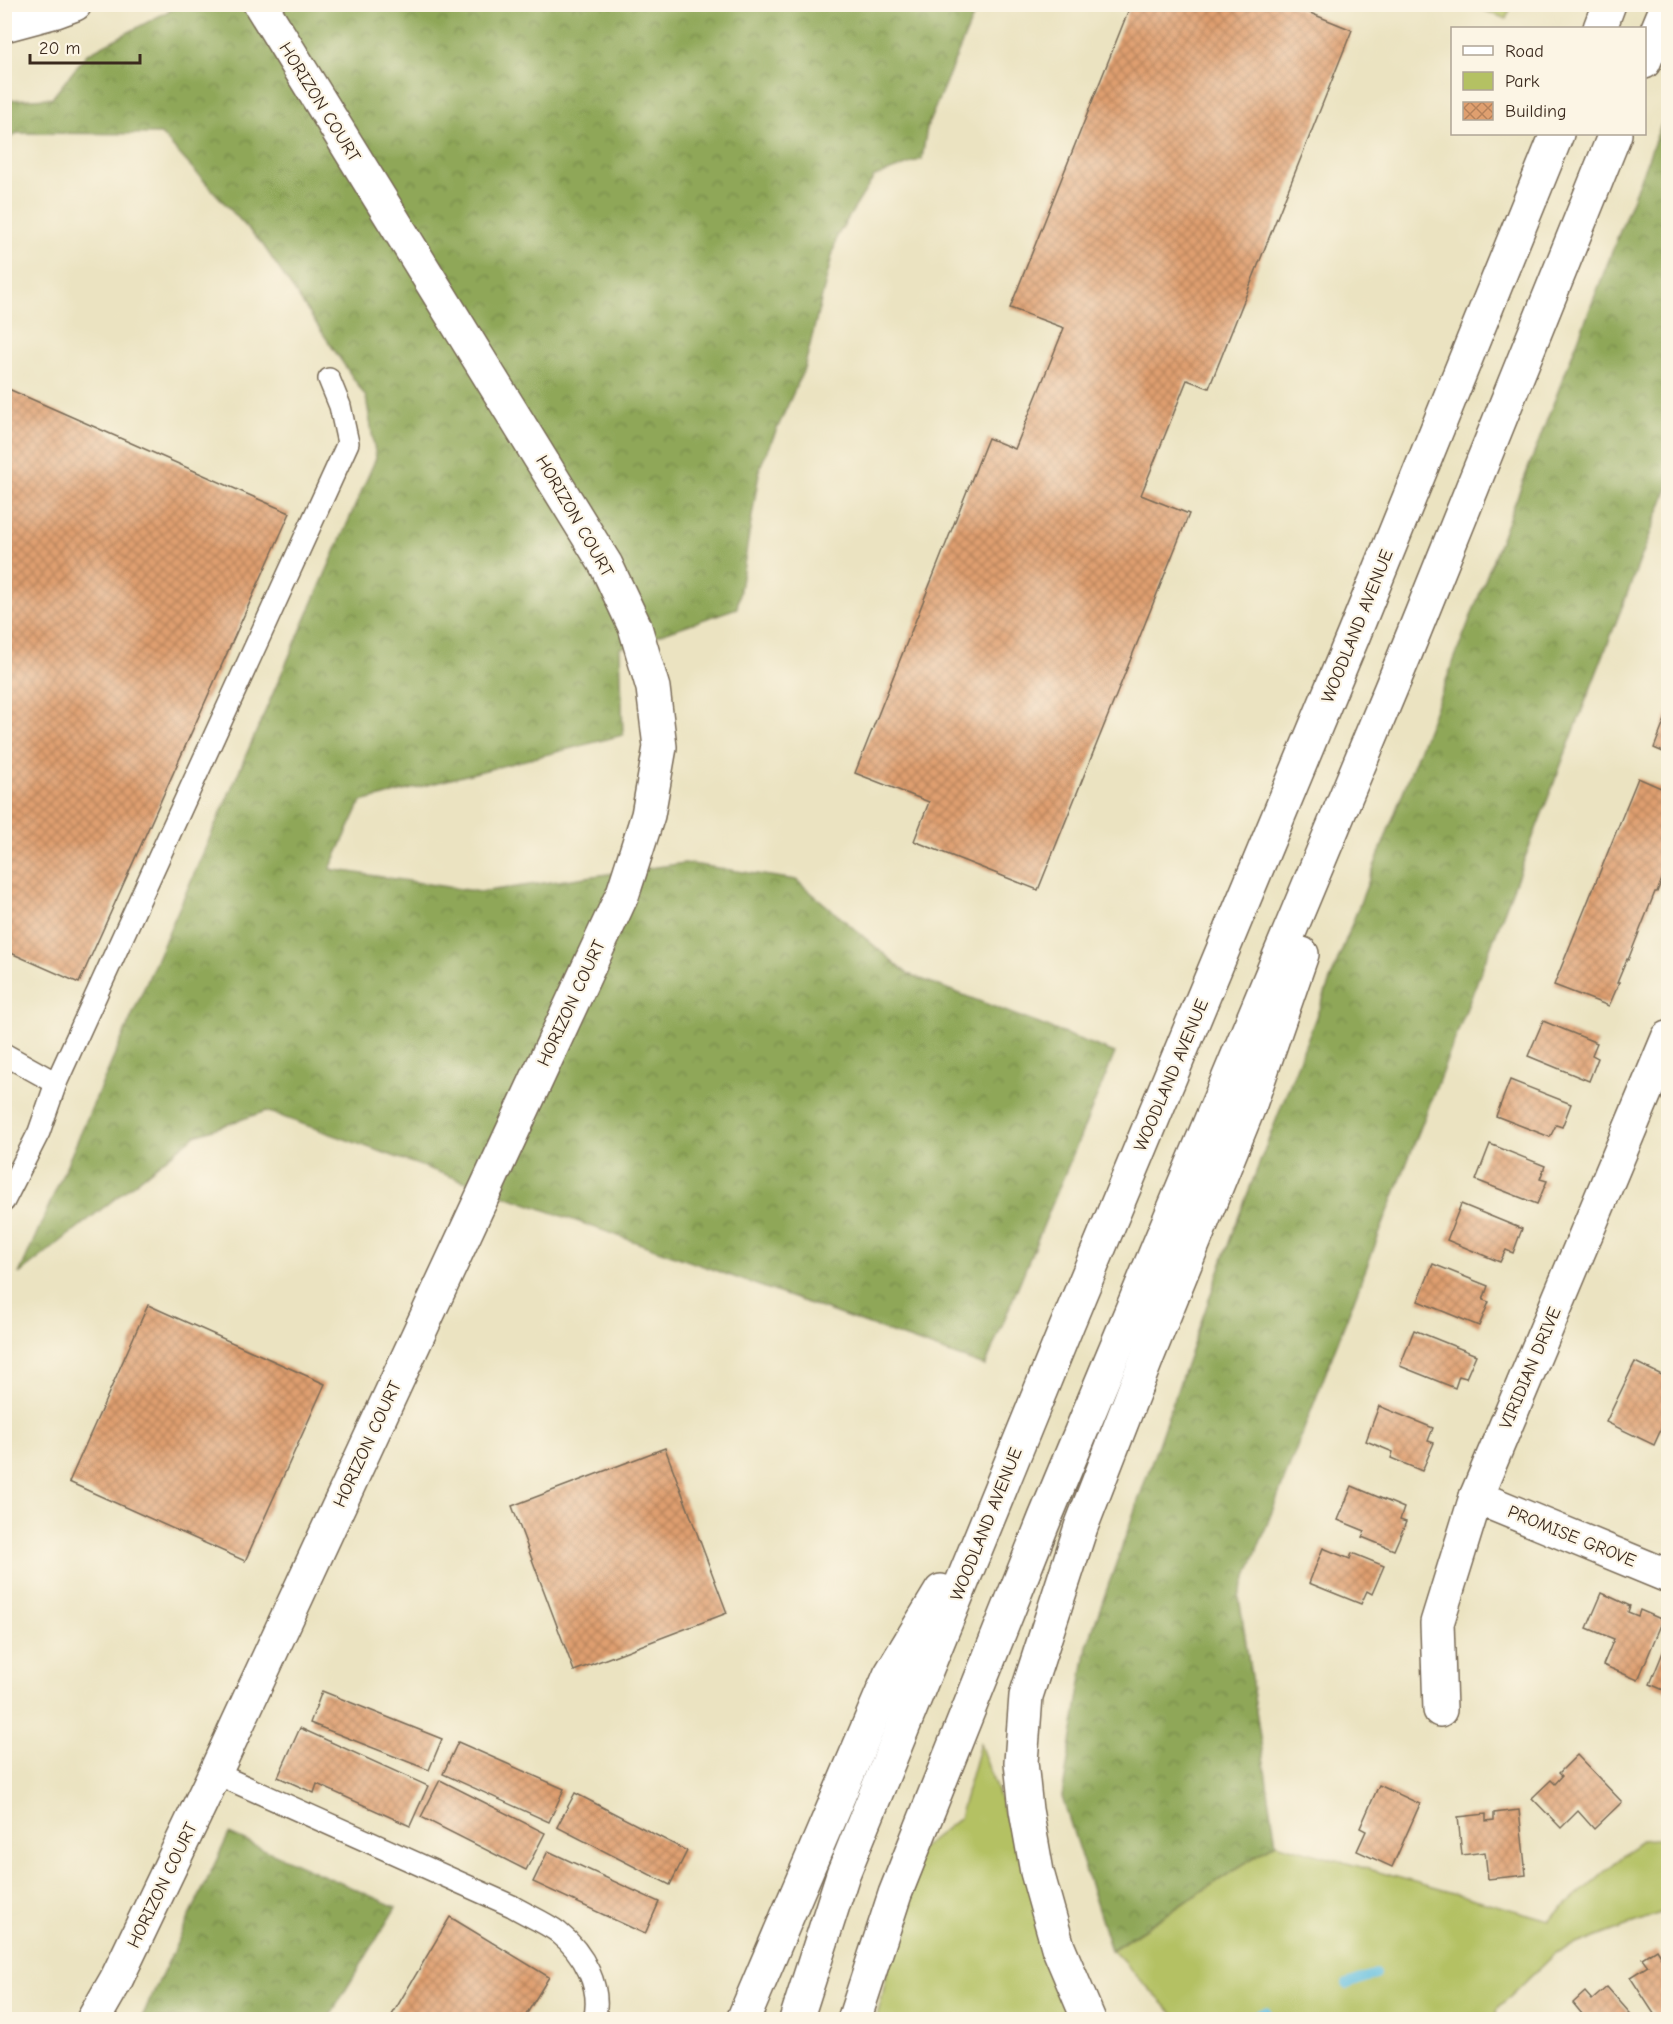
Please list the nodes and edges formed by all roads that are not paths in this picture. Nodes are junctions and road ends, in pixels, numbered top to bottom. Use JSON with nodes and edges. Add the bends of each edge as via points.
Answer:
{"nodes":[{"id":1,"x":75,"y":4,"type":"edge"},
{"id":2,"x":260,"y":4,"type":"edge"},
{"id":3,"x":1610,"y":4,"type":"edge"},
{"id":4,"x":1668,"y":4,"type":"edge"},
{"id":5,"x":4,"y":25,"type":"edge"},
{"id":6,"x":1600,"y":27,"type":"edge"},
{"id":7,"x":1646,"y":57,"type":"edge"},
{"id":8,"x":1557,"y":135,"type":"edge"},
{"id":9,"x":1616,"y":135,"type":"edge"},
{"id":10,"x":329,"y":379,"type":"dead end"},
{"id":11,"x":1404,"y":657,"type":"junction"},
{"id":12,"x":1668,"y":1038,"type":"edge"},
{"id":13,"x":4,"y":1054,"type":"edge"},
{"id":14,"x":56,"y":1083,"type":"junction"},
{"id":15,"x":4,"y":1202,"type":"edge"},
{"id":16,"x":1476,"y":1497,"type":"junction"},
{"id":17,"x":995,"y":1502,"type":"junction"},
{"id":18,"x":1668,"y":1576,"type":"edge"},
{"id":19,"x":1440,"y":1710,"type":"dead end"},
{"id":20,"x":215,"y":1773,"type":"junction"},
{"id":21,"x":93,"y":2019,"type":"edge"},
{"id":22,"x":594,"y":2019,"type":"edge"},
{"id":23,"x":743,"y":2019,"type":"edge"},
{"id":24,"x":796,"y":2019,"type":"edge"},
{"id":25,"x":855,"y":2019,"type":"edge"},
{"id":26,"x":1089,"y":2019,"type":"edge"}],
"edges":[{"from":1,"to":5,"type":"main road"},
{"from":2,"to":20,"type":"main road","name":"HORIZON COURT","via":[[606,565],[638,637],[653,688],[660,747],[648,814],[623,893]]},
{"from":3,"to":6,"type":"main road"},
{"from":4,"to":7,"type":"main road"},
{"from":8,"to":17,"type":"main road","name":"WOODLAND AVENUE"},
{"from":9,"to":11,"type":"main road"},
{"from":10,"to":14,"type":"lane","via":[[348,442]]},
{"from":11,"to":25,"type":"main road","via":[[1000,1628],[896,1894]]},
{"from":11,"to":26,"type":"main road","via":[[1250,1104],[1081,1527],[1026,1696],[1022,1762],[1037,1872],[1058,1947]]},
{"from":12,"to":16,"type":"main road","name":"VIRIDIAN DRIVE"},
{"from":13,"to":14,"type":"lane"},
{"from":14,"to":15,"type":"lane","via":[[39,1132]]},
{"from":16,"to":18,"type":"main road","name":"PROMISE GROVE"},
{"from":16,"to":19,"type":"main road","name":"VIRIDIAN DRIVE","via":[[1437,1623]]},
{"from":17,"to":23,"type":"main road","via":[[890,1675]]},
{"from":17,"to":24,"type":"main road","name":"WOODLAND AVENUE","via":[[843,1874]]},
{"from":20,"to":21,"type":"main road","name":"HORIZON COURT","via":[[116,1980]]},
{"from":20,"to":22,"type":"lane","via":[[512,1906],[557,1932],[578,1952],[594,1981]]}]}
